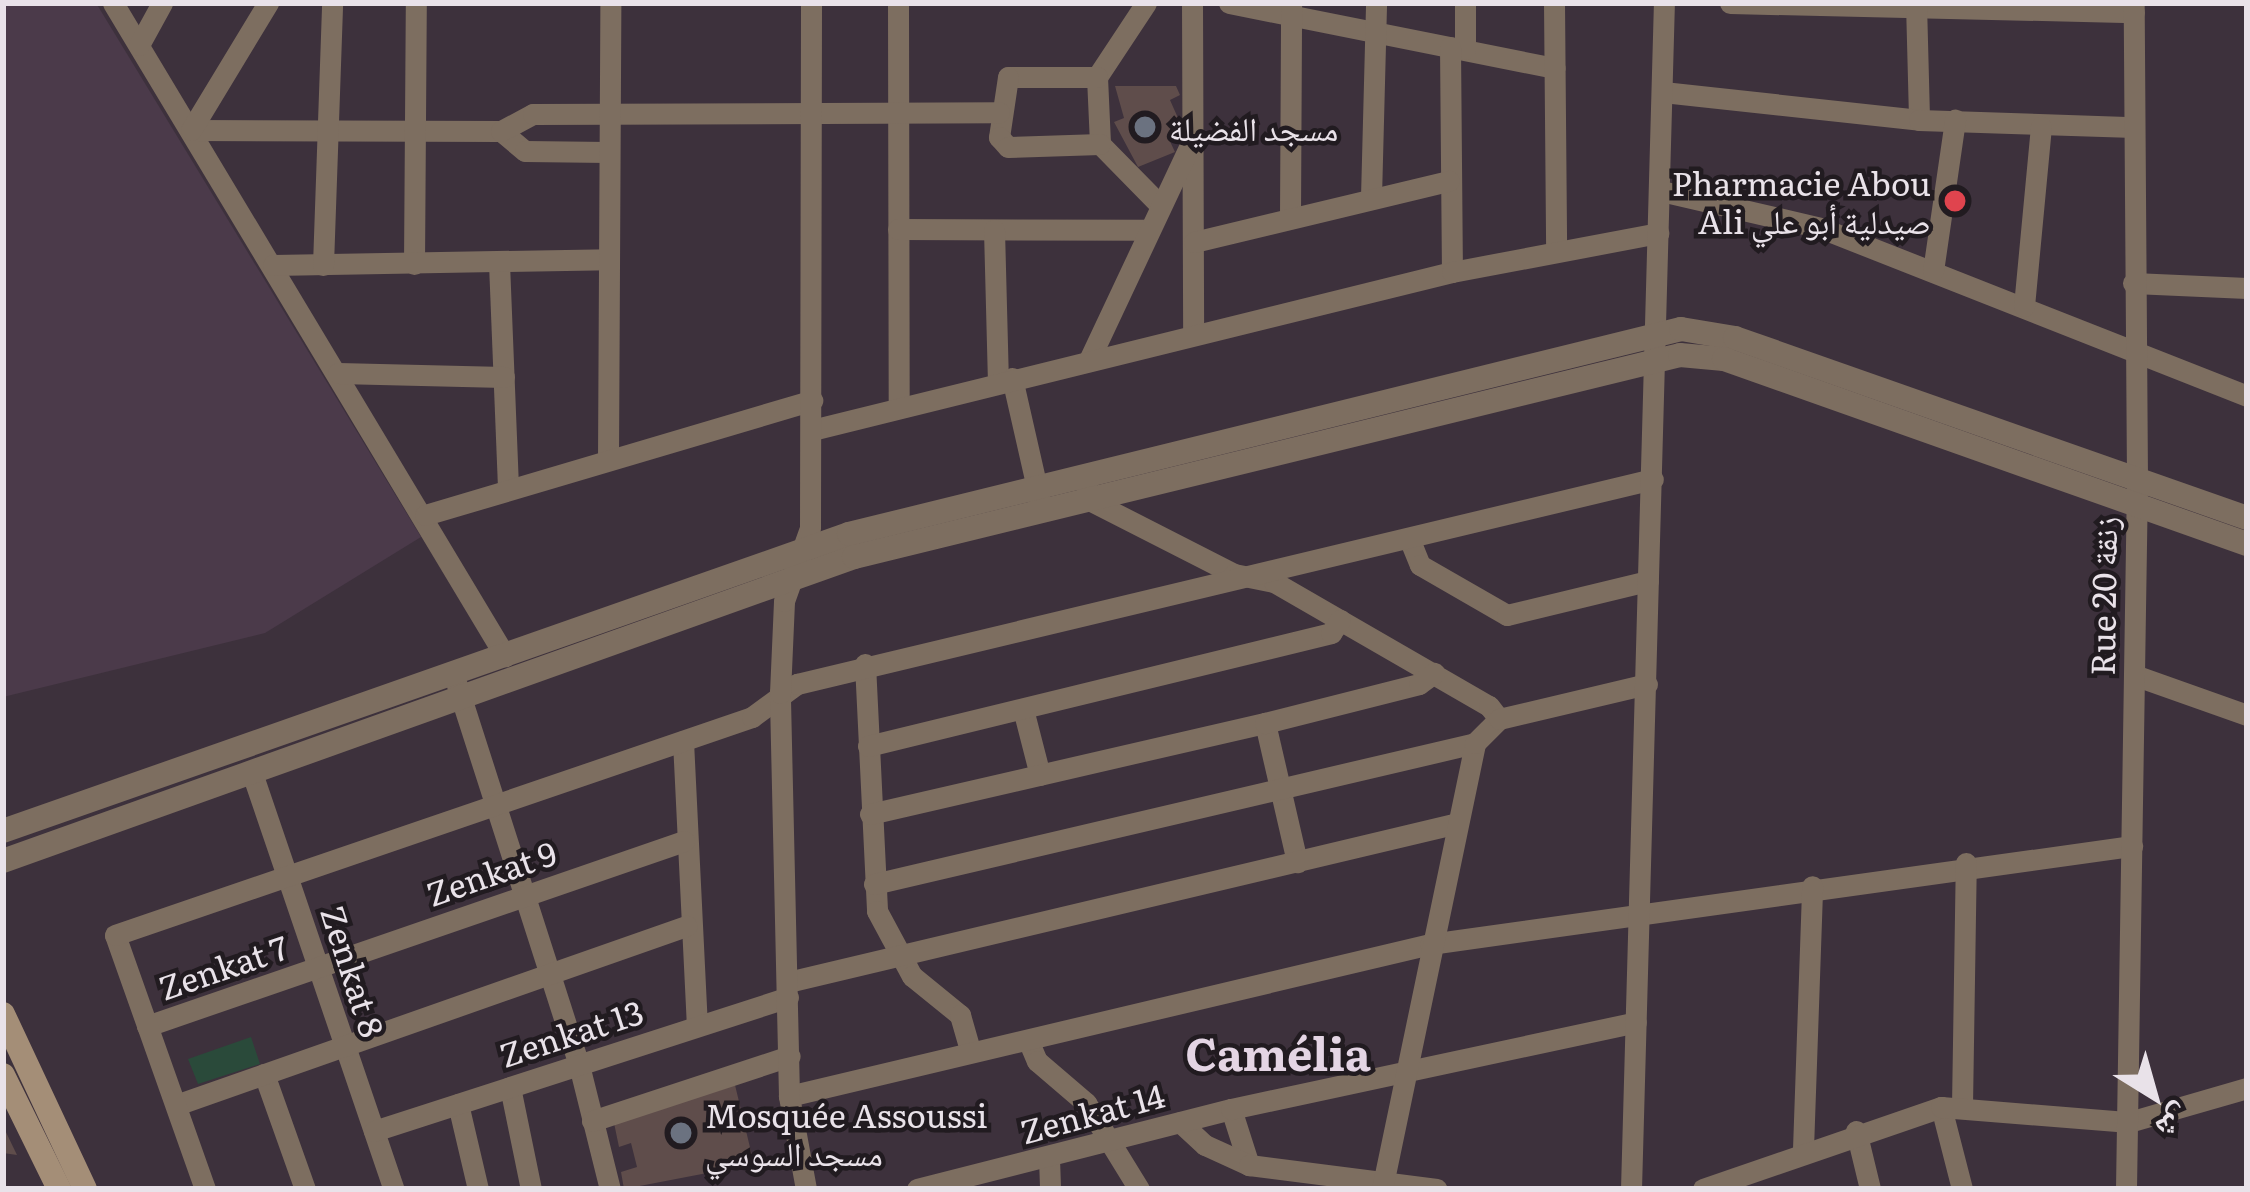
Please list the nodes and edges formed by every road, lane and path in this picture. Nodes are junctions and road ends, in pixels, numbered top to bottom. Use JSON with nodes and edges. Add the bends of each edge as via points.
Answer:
{"nodes":[{"id":1,"x":113,"y":3,"type":"edge"},
{"id":2,"x":163,"y":3,"type":"edge"},
{"id":3,"x":268,"y":3,"type":"edge"},
{"id":4,"x":332,"y":3,"type":"edge"},
{"id":5,"x":416,"y":3,"type":"edge"},
{"id":6,"x":610,"y":3,"type":"edge"},
{"id":7,"x":811,"y":3,"type":"edge"},
{"id":8,"x":898,"y":3,"type":"edge"},
{"id":9,"x":1146,"y":3,"type":"edge"},
{"id":10,"x":1192,"y":3,"type":"edge"},
{"id":11,"x":1228,"y":3,"type":"edge"},
{"id":12,"x":1376,"y":3,"type":"edge"},
{"id":13,"x":1465,"y":3,"type":"edge"},
{"id":14,"x":1554,"y":3,"type":"edge"},
{"id":15,"x":1664,"y":3,"type":"edge"},
{"id":16,"x":1730,"y":3,"type":"edge"},
{"id":17,"x":1916,"y":7,"type":"edge"},
{"id":18,"x":2134,"y":8,"type":"edge"},
{"id":19,"x":1291,"y":10,"type":"edge"},
{"id":20,"x":1376,"y":34,"type":"junction"},
{"id":21,"x":139,"y":45,"type":"junction"},
{"id":22,"x":1458,"y":48,"type":"junction"},
{"id":23,"x":1555,"y":68,"type":"junction"},
{"id":24,"x":1097,"y":77,"type":"junction"},
{"id":25,"x":1663,"y":92,"type":"junction"},
{"id":26,"x":999,"y":112,"type":"junction"},
{"id":27,"x":609,"y":114,"type":"junction"},
{"id":28,"x":898,"y":115,"type":"junction"},
{"id":29,"x":812,"y":116,"type":"junction"},
{"id":30,"x":1919,"y":120,"type":"junction"},
{"id":31,"x":1955,"y":120,"type":"junction"},
{"id":32,"x":327,"y":127,"type":"junction"},
{"id":33,"x":417,"y":127,"type":"junction"},
{"id":34,"x":2041,"y":127,"type":"junction"},
{"id":35,"x":2134,"y":128,"type":"junction"},
{"id":36,"x":191,"y":130,"type":"junction"},
{"id":37,"x":501,"y":130,"type":"junction"},
{"id":38,"x":1194,"y":136,"type":"junction"},
{"id":39,"x":1100,"y":144,"type":"junction"},
{"id":40,"x":608,"y":152,"type":"junction"},
{"id":41,"x":1449,"y":182,"type":"junction"},
{"id":42,"x":1660,"y":191,"type":"junction"},
{"id":43,"x":1371,"y":197,"type":"junction"},
{"id":44,"x":1160,"y":205,"type":"junction"},
{"id":45,"x":1290,"y":217,"type":"junction"},
{"id":46,"x":898,"y":229,"type":"junction"},
{"id":47,"x":994,"y":230,"type":"junction"},
{"id":48,"x":1147,"y":230,"type":"junction"},
{"id":49,"x":1658,"y":233,"type":"junction"},
{"id":50,"x":1194,"y":242,"type":"junction"},
{"id":51,"x":1556,"y":250,"type":"junction"},
{"id":52,"x":609,"y":259,"type":"junction"},
{"id":53,"x":500,"y":263,"type":"junction"},
{"id":54,"x":414,"y":264,"type":"junction"},
{"id":55,"x":273,"y":265,"type":"junction"},
{"id":56,"x":323,"y":265,"type":"junction"},
{"id":57,"x":1933,"y":271,"type":"junction"},
{"id":58,"x":1452,"y":272,"type":"junction"},
{"id":59,"x":2134,"y":283,"type":"junction"},
{"id":60,"x":2247,"y":288,"type":"edge"},
{"id":61,"x":2024,"y":306,"type":"junction"},
{"id":62,"x":1656,"y":334,"type":"junction"},
{"id":63,"x":1193,"y":335,"type":"junction"},
{"id":64,"x":2134,"y":353,"type":"junction"},
{"id":65,"x":1089,"y":360,"type":"junction"},
{"id":66,"x":1655,"y":360,"type":"junction"},
{"id":67,"x":338,"y":373,"type":"junction"},
{"id":68,"x":504,"y":377,"type":"junction"},
{"id":69,"x":1005,"y":380,"type":"junction"},
{"id":70,"x":2247,"y":396,"type":"edge"},
{"id":71,"x":812,"y":400,"type":"junction"},
{"id":72,"x":898,"y":407,"type":"junction"},
{"id":73,"x":812,"y":430,"type":"junction"},
{"id":74,"x":608,"y":459,"type":"junction"},
{"id":75,"x":1083,"y":474,"type":"junction"},
{"id":76,"x":1654,"y":479,"type":"junction"},
{"id":77,"x":1036,"y":484,"type":"junction"},
{"id":78,"x":508,"y":488,"type":"junction"},
{"id":79,"x":2136,"y":492,"type":"junction"},
{"id":80,"x":1089,"y":500,"type":"junction"},
{"id":81,"x":1042,"y":511,"type":"junction"},
{"id":82,"x":425,"y":515,"type":"junction"},
{"id":83,"x":2247,"y":518,"type":"edge"},
{"id":84,"x":1409,"y":538,"type":"junction"},
{"id":85,"x":2247,"y":544,"type":"edge"},
{"id":86,"x":804,"y":551,"type":"junction"},
{"id":87,"x":1234,"y":574,"type":"junction"},
{"id":88,"x":791,"y":579,"type":"junction"},
{"id":89,"x":1648,"y":581,"type":"junction"},
{"id":90,"x":1340,"y":620,"type":"junction"},
{"id":91,"x":505,"y":656,"type":"junction"},
{"id":92,"x":865,"y":664,"type":"junction"},
{"id":93,"x":1434,"y":673,"type":"junction"},
{"id":94,"x":454,"y":675,"type":"junction"},
{"id":95,"x":2134,"y":675,"type":"junction"},
{"id":96,"x":1647,"y":684,"type":"junction"},
{"id":97,"x":779,"y":693,"type":"junction"},
{"id":98,"x":461,"y":700,"type":"junction"},
{"id":99,"x":1023,"y":709,"type":"junction"},
{"id":100,"x":2247,"y":715,"type":"edge"},
{"id":101,"x":1499,"y":719,"type":"junction"},
{"id":102,"x":1265,"y":723,"type":"junction"},
{"id":103,"x":683,"y":741,"type":"junction"},
{"id":104,"x":1475,"y":743,"type":"junction"},
{"id":105,"x":868,"y":746,"type":"junction"},
{"id":106,"x":252,"y":773,"type":"junction"},
{"id":107,"x":1040,"y":775,"type":"junction"},
{"id":108,"x":1280,"y":789,"type":"junction"},
{"id":109,"x":494,"y":805,"type":"junction"},
{"id":110,"x":870,"y":814,"type":"junction"},
{"id":111,"x":1454,"y":824,"type":"junction"},
{"id":112,"x":3,"y":831,"type":"edge"},
{"id":113,"x":684,"y":842,"type":"junction"},
{"id":114,"x":2132,"y":846,"type":"junction"},
{"id":115,"x":3,"y":861,"type":"edge"},
{"id":116,"x":1297,"y":862,"type":"junction"},
{"id":117,"x":1966,"y":863,"type":"junction"},
{"id":118,"x":288,"y":878,"type":"junction"},
{"id":119,"x":874,"y":884,"type":"junction"},
{"id":120,"x":1812,"y":886,"type":"junction"},
{"id":121,"x":524,"y":895,"type":"junction"},
{"id":122,"x":1641,"y":914,"type":"junction"},
{"id":123,"x":686,"y":926,"type":"junction"},
{"id":124,"x":1430,"y":944,"type":"junction"},
{"id":125,"x":896,"y":955,"type":"junction"},
{"id":126,"x":321,"y":968,"type":"junction"},
{"id":127,"x":551,"y":974,"type":"junction"},
{"id":128,"x":788,"y":989,"type":"junction"},
{"id":129,"x":3,"y":1014,"type":"edge"},
{"id":130,"x":1636,"y":1022,"type":"junction"},
{"id":131,"x":147,"y":1026,"type":"junction"},
{"id":132,"x":697,"y":1027,"type":"junction"},
{"id":133,"x":1028,"y":1040,"type":"junction"},
{"id":134,"x":345,"y":1046,"type":"junction"},
{"id":135,"x":970,"y":1052,"type":"junction"},
{"id":136,"x":790,"y":1056,"type":"junction"},
{"id":137,"x":579,"y":1064,"type":"junction"},
{"id":138,"x":1410,"y":1070,"type":"junction"},
{"id":139,"x":264,"y":1074,"type":"junction"},
{"id":140,"x":3,"y":1075,"type":"edge"},
{"id":141,"x":510,"y":1087,"type":"junction"},
{"id":142,"x":2247,"y":1088,"type":"edge"},
{"id":143,"x":789,"y":1096,"type":"junction"},
{"id":144,"x":458,"y":1104,"type":"junction"},
{"id":145,"x":176,"y":1105,"type":"junction"},
{"id":146,"x":1952,"y":1107,"type":"junction"},
{"id":147,"x":1231,"y":1109,"type":"junction"},
{"id":148,"x":592,"y":1120,"type":"junction"},
{"id":149,"x":2129,"y":1121,"type":"junction"},
{"id":150,"x":1180,"y":1122,"type":"junction"},
{"id":151,"x":374,"y":1131,"type":"junction"},
{"id":152,"x":1856,"y":1131,"type":"junction"},
{"id":153,"x":1108,"y":1141,"type":"junction"},
{"id":154,"x":1803,"y":1149,"type":"junction"},
{"id":155,"x":1049,"y":1158,"type":"junction"},
{"id":156,"x":1250,"y":1165,"type":"junction"},
{"id":157,"x":973,"y":1183,"type":"edge"},
{"id":158,"x":1383,"y":1185,"type":"edge"},
{"id":159,"x":58,"y":1189,"type":"edge"},
{"id":160,"x":85,"y":1189,"type":"edge"},
{"id":161,"x":205,"y":1189,"type":"edge"},
{"id":162,"x":305,"y":1189,"type":"edge"},
{"id":163,"x":394,"y":1189,"type":"edge"},
{"id":164,"x":478,"y":1189,"type":"edge"},
{"id":165,"x":531,"y":1189,"type":"edge"},
{"id":166,"x":610,"y":1189,"type":"edge"},
{"id":167,"x":806,"y":1189,"type":"edge"},
{"id":168,"x":916,"y":1189,"type":"edge"},
{"id":169,"x":1050,"y":1189,"type":"edge"},
{"id":170,"x":1139,"y":1189,"type":"edge"},
{"id":171,"x":1436,"y":1189,"type":"edge"},
{"id":172,"x":1631,"y":1189,"type":"edge"},
{"id":173,"x":1703,"y":1189,"type":"edge"},
{"id":174,"x":1870,"y":1189,"type":"edge"},
{"id":175,"x":1962,"y":1189,"type":"edge"},
{"id":176,"x":2126,"y":1189,"type":"edge"}],
"edges":[{"from":1,"to":21,"type":"street"},
{"from":2,"to":21,"type":"street"},
{"from":3,"to":36,"type":"street"},
{"from":4,"to":32,"type":"street"},
{"from":5,"to":33,"type":"street"},
{"from":6,"to":27,"type":"street"},
{"from":7,"to":29,"type":"street"},
{"from":8,"to":28,"type":"street"},
{"from":9,"to":24,"type":"street"},
{"from":10,"to":38,"type":"street"},
{"from":11,"to":19,"type":"street"},
{"from":12,"to":20,"type":"street"},
{"from":13,"to":22,"type":"street"},
{"from":14,"to":23,"type":"street"},
{"from":15,"to":25,"type":"street"},
{"from":16,"to":17,"type":"street"},
{"from":17,"to":18,"type":"street"},
{"from":17,"to":30,"type":"street"},
{"from":18,"to":35,"type":"street","name":"Rue 20 زنقة"},
{"from":19,"to":20,"type":"street"},
{"from":19,"to":45,"type":"street"},
{"from":20,"to":22,"type":"street"},
{"from":20,"to":43,"type":"street"},
{"from":21,"to":36,"type":"street"},
{"from":22,"to":23,"type":"street"},
{"from":22,"to":41,"type":"street"},
{"from":23,"to":51,"type":"street"},
{"from":24,"to":26,"type":"street","via":[[1007,77]]},
{"from":24,"to":39,"type":"street"},
{"from":25,"to":30,"type":"street"},
{"from":25,"to":42,"type":"street"},
{"from":26,"to":28,"type":"street"},
{"from":26,"to":39,"type":"street","via":[[1006,146]]},
{"from":27,"to":29,"type":"street"},
{"from":27,"to":37,"type":"street","via":[[533,114]]},
{"from":27,"to":40,"type":"street"},
{"from":28,"to":29,"type":"street"},
{"from":28,"to":46,"type":"street"},
{"from":29,"to":71,"type":"street"},
{"from":30,"to":31,"type":"street"},
{"from":31,"to":34,"type":"street"},
{"from":31,"to":57,"type":"street"},
{"from":32,"to":33,"type":"street"},
{"from":32,"to":36,"type":"street"},
{"from":32,"to":56,"type":"street"},
{"from":33,"to":37,"type":"street"},
{"from":33,"to":54,"type":"street"},
{"from":34,"to":35,"type":"street"},
{"from":34,"to":61,"type":"street"},
{"from":35,"to":59,"type":"street","name":"Rue 20 زنقة"},
{"from":36,"to":55,"type":"street"},
{"from":37,"to":40,"type":"street","via":[[525,151]]},
{"from":38,"to":44,"type":"street"},
{"from":38,"to":50,"type":"street"},
{"from":39,"to":44,"type":"street"},
{"from":40,"to":52,"type":"street"},
{"from":41,"to":43,"type":"street"},
{"from":41,"to":58,"type":"street"},
{"from":42,"to":49,"type":"street"},
{"from":42,"to":57,"type":"street","via":[[1761,209]]},
{"from":43,"to":45,"type":"street"},
{"from":44,"to":48,"type":"street"},
{"from":45,"to":50,"type":"street"},
{"from":46,"to":47,"type":"street"},
{"from":46,"to":72,"type":"street"},
{"from":47,"to":48,"type":"street"},
{"from":47,"to":69,"type":"street"},
{"from":48,"to":65,"type":"street"},
{"from":49,"to":51,"type":"street"},
{"from":49,"to":62,"type":"street"},
{"from":50,"to":63,"type":"street"},
{"from":51,"to":58,"type":"street"},
{"from":52,"to":53,"type":"street"},
{"from":52,"to":74,"type":"street"},
{"from":53,"to":54,"type":"street"},
{"from":53,"to":68,"type":"street"},
{"from":54,"to":56,"type":"street"},
{"from":55,"to":56,"type":"street"},
{"from":55,"to":67,"type":"street"},
{"from":57,"to":61,"type":"street"},
{"from":58,"to":63,"type":"street"},
{"from":59,"to":60,"type":"street"},
{"from":59,"to":64,"type":"street","name":"Rue 20 زنقة"},
{"from":61,"to":64,"type":"street"},
{"from":62,"to":66,"type":"street"},
{"from":62,"to":75,"type":"street"},
{"from":62,"to":79,"type":"street","via":[[1735,338]]},
{"from":63,"to":65,"type":"street"},
{"from":64,"to":70,"type":"street"},
{"from":64,"to":79,"type":"street","name":"Rue 20 زنقة"},
{"from":65,"to":69,"type":"street"},
{"from":66,"to":76,"type":"street"},
{"from":66,"to":79,"type":"street","via":[[1724,359]]},
{"from":66,"to":80,"type":"street"},
{"from":67,"to":68,"type":"street"},
{"from":67,"to":82,"type":"street"},
{"from":68,"to":78,"type":"street"},
{"from":69,"to":72,"type":"street"},
{"from":69,"to":77,"type":"street"},
{"from":71,"to":73,"type":"street"},
{"from":71,"to":74,"type":"street"},
{"from":72,"to":73,"type":"street"},
{"from":73,"to":86,"type":"street"},
{"from":74,"to":78,"type":"street"},
{"from":75,"to":77,"type":"street"},
{"from":75,"to":80,"type":"street"},
{"from":76,"to":84,"type":"street"},
{"from":76,"to":89,"type":"street"},
{"from":77,"to":81,"type":"street"},
{"from":77,"to":86,"type":"street"},
{"from":78,"to":82,"type":"street"},
{"from":79,"to":83,"type":"street"},
{"from":79,"to":85,"type":"street"},
{"from":79,"to":95,"type":"street","name":"Rue 20 زنقة"},
{"from":80,"to":81,"type":"street"},
{"from":80,"to":87,"type":"street"},
{"from":81,"to":88,"type":"street"},
{"from":82,"to":91,"type":"street"},
{"from":84,"to":87,"type":"street"},
{"from":84,"to":89,"type":"street","via":[[1420,565],[1507,615]]},
{"from":86,"to":88,"type":"street"},
{"from":86,"to":91,"type":"street"},
{"from":87,"to":90,"type":"street","via":[[1274,582]]},
{"from":87,"to":92,"type":"street"},
{"from":88,"to":97,"type":"street"},
{"from":88,"to":98,"type":"street"},
{"from":89,"to":96,"type":"street"},
{"from":90,"to":93,"type":"street"},
{"from":90,"to":99,"type":"street","via":[[1331,632]]},
{"from":91,"to":94,"type":"street"},
{"from":92,"to":97,"type":"street"},
{"from":92,"to":105,"type":"street"},
{"from":93,"to":101,"type":"street"},
{"from":93,"to":102,"type":"street","via":[[1419,684]]},
{"from":94,"to":98,"type":"street"},
{"from":94,"to":112,"type":"street"},
{"from":95,"to":100,"type":"street"},
{"from":95,"to":114,"type":"street","name":"Rue 20 زنقة"},
{"from":96,"to":101,"type":"street"},
{"from":96,"to":122,"type":"street"},
{"from":97,"to":103,"type":"street","via":[[752,717]]},
{"from":97,"to":128,"type":"street"},
{"from":98,"to":106,"type":"street"},
{"from":98,"to":109,"type":"street"},
{"from":99,"to":105,"type":"street"},
{"from":99,"to":107,"type":"street"},
{"from":101,"to":104,"type":"street"},
{"from":102,"to":107,"type":"street"},
{"from":102,"to":108,"type":"street"},
{"from":103,"to":109,"type":"street"},
{"from":103,"to":113,"type":"street"},
{"from":104,"to":108,"type":"street"},
{"from":104,"to":111,"type":"street"},
{"from":105,"to":110,"type":"street"},
{"from":106,"to":115,"type":"street"},
{"from":106,"to":118,"type":"street","name":"Zenkat 8"},
{"from":107,"to":110,"type":"street"},
{"from":108,"to":116,"type":"street"},
{"from":108,"to":119,"type":"street"},
{"from":109,"to":118,"type":"street"},
{"from":109,"to":121,"type":"street"},
{"from":110,"to":119,"type":"street"},
{"from":111,"to":116,"type":"street","name":"Zenkat 13"},
{"from":111,"to":124,"type":"street"},
{"from":113,"to":121,"type":"street","name":"Zenkat 9"},
{"from":113,"to":123,"type":"street"},
{"from":114,"to":117,"type":"street"},
{"from":114,"to":149,"type":"street","name":"Rue 20 زنقة"},
{"from":116,"to":125,"type":"street","name":"Zenkat 13"},
{"from":117,"to":120,"type":"street"},
{"from":117,"to":146,"type":"street"},
{"from":118,"to":126,"type":"street","name":"Zenkat 8"},
{"from":118,"to":131,"type":"street","via":[[115,935]]},
{"from":119,"to":125,"type":"street"},
{"from":120,"to":122,"type":"street"},
{"from":120,"to":154,"type":"street"},
{"from":121,"to":126,"type":"street","name":"Zenkat 9"},
{"from":121,"to":127,"type":"street"},
{"from":122,"to":124,"type":"street"},
{"from":122,"to":130,"type":"street"},
{"from":123,"to":127,"type":"street"},
{"from":123,"to":132,"type":"street"},
{"from":124,"to":133,"type":"street"},
{"from":124,"to":138,"type":"street"},
{"from":125,"to":128,"type":"street","name":"Zenkat 13"},
{"from":125,"to":135,"type":"street","via":[[960,1015]]},
{"from":126,"to":131,"type":"street","name":"Zenkat 7"},
{"from":126,"to":134,"type":"street","name":"Zenkat 8"},
{"from":127,"to":134,"type":"street"},
{"from":127,"to":137,"type":"street"},
{"from":128,"to":132,"type":"street","name":"Zenkat 13"},
{"from":128,"to":136,"type":"street"},
{"from":129,"to":160,"type":"main road"},
{"from":130,"to":138,"type":"street","name":"Zenkat 14"},
{"from":130,"to":172,"type":"street"},
{"from":131,"to":145,"type":"street"},
{"from":132,"to":137,"type":"street","name":"Zenkat 13"},
{"from":133,"to":135,"type":"street"},
{"from":133,"to":153,"type":"street","via":[[1037,1061],[1086,1103]]},
{"from":134,"to":139,"type":"street"},
{"from":134,"to":151,"type":"street","name":"Zenkat 8"},
{"from":135,"to":143,"type":"street"},
{"from":136,"to":143,"type":"street"},
{"from":136,"to":148,"type":"street"},
{"from":137,"to":141,"type":"street","name":"Zenkat 13"},
{"from":137,"to":148,"type":"street"},
{"from":138,"to":147,"type":"street","name":"Zenkat 14"},
{"from":138,"to":158,"type":"street"},
{"from":139,"to":145,"type":"street"},
{"from":139,"to":162,"type":"street"},
{"from":140,"to":159,"type":"main road"},
{"from":141,"to":144,"type":"street","name":"Zenkat 13"},
{"from":141,"to":165,"type":"street"},
{"from":142,"to":149,"type":"street"},
{"from":143,"to":167,"type":"street"},
{"from":144,"to":151,"type":"street","name":"Zenkat 13"},
{"from":144,"to":164,"type":"street"},
{"from":145,"to":161,"type":"street"},
{"from":146,"to":149,"type":"street"},
{"from":146,"to":152,"type":"street"},
{"from":146,"to":175,"type":"street"},
{"from":147,"to":150,"type":"street","name":"Zenkat 14"},
{"from":147,"to":156,"type":"street"},
{"from":148,"to":166,"type":"street"},
{"from":149,"to":176,"type":"street","name":"Rue 20 زنقة"},
{"from":150,"to":153,"type":"street","name":"Zenkat 14"},
{"from":150,"to":156,"type":"street","via":[[1204,1145]]},
{"from":151,"to":163,"type":"street","name":"Zenkat 8"},
{"from":152,"to":154,"type":"street"},
{"from":152,"to":174,"type":"street"},
{"from":153,"to":155,"type":"street","name":"Zenkat 14"},
{"from":153,"to":170,"type":"street"},
{"from":154,"to":173,"type":"street"},
{"from":155,"to":157,"type":"street","name":"Zenkat 14"},
{"from":155,"to":169,"type":"street"},
{"from":156,"to":158,"type":"street"},
{"from":157,"to":168,"type":"street","name":"Zenkat 14"},
{"from":158,"to":171,"type":"street"}]}
